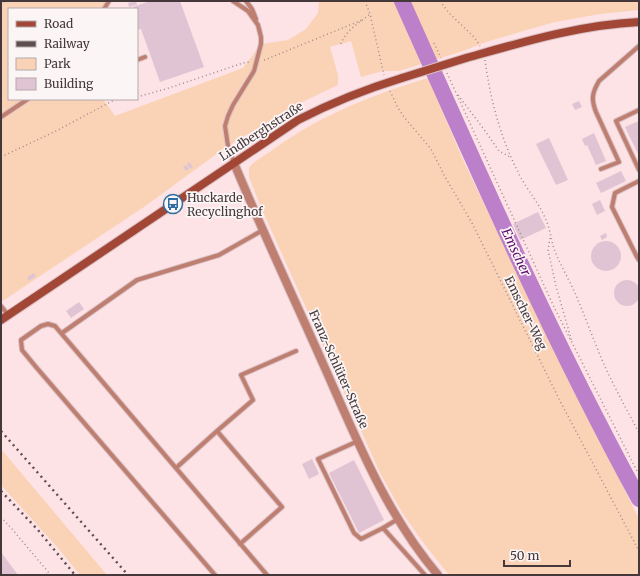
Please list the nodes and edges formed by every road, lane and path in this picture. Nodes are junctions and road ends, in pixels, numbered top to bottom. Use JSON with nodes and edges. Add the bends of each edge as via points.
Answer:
{"nodes":[{"id":1,"x":5,"y":1,"type":"edge"},
{"id":2,"x":233,"y":1,"type":"edge"},
{"id":3,"x":246,"y":1,"type":"edge"},
{"id":4,"x":365,"y":1,"type":"edge"},
{"id":5,"x":440,"y":1,"type":"edge"},
{"id":6,"x":1,"y":5,"type":"edge"},
{"id":7,"x":370,"y":14,"type":"junction"},
{"id":8,"x":362,"y":20,"type":"junction"},
{"id":9,"x":639,"y":22,"type":"edge"},
{"id":10,"x":258,"y":25,"type":"junction"},
{"id":11,"x":471,"y":34,"type":"dead end"},
{"id":12,"x":434,"y":43,"type":"dead end"},
{"id":13,"x":341,"y":44,"type":"dead end"},
{"id":14,"x":639,"y":46,"type":"edge"},
{"id":15,"x":145,"y":57,"type":"dead end"},
{"id":16,"x":138,"y":60,"type":"edge"},
{"id":17,"x":257,"y":61,"type":"junction"},
{"id":18,"x":443,"y":64,"type":"dead end"},
{"id":19,"x":486,"y":67,"type":"dead end"},
{"id":20,"x":383,"y":71,"type":"dead end"},
{"id":21,"x":446,"y":71,"type":"dead end"},
{"id":22,"x":389,"y":89,"type":"dead end"},
{"id":23,"x":456,"y":92,"type":"junction"},
{"id":24,"x":138,"y":97,"type":"edge"},
{"id":25,"x":26,"y":100,"type":"edge"},
{"id":26,"x":114,"y":100,"type":"edge"},
{"id":27,"x":639,"y":110,"type":"edge"},
{"id":28,"x":1,"y":117,"type":"edge"},
{"id":29,"x":511,"y":157,"type":"junction"},
{"id":30,"x":1,"y":158,"type":"edge"},
{"id":31,"x":234,"y":163,"type":"junction"},
{"id":32,"x":601,"y":169,"type":"dead end"},
{"id":33,"x":639,"y":170,"type":"edge"},
{"id":34,"x":639,"y":181,"type":"edge"},
{"id":35,"x":263,"y":229,"type":"junction"},
{"id":36,"x":550,"y":236,"type":"junction"},
{"id":37,"x":638,"y":258,"type":"edge"},
{"id":38,"x":1,"y":306,"type":"edge"},
{"id":39,"x":8,"y":315,"type":"junction"},
{"id":40,"x":1,"y":320,"type":"edge"},
{"id":41,"x":62,"y":333,"type":"junction"},
{"id":42,"x":573,"y":346,"type":"junction"},
{"id":43,"x":296,"y":351,"type":"dead end"},
{"id":44,"x":217,"y":431,"type":"junction"},
{"id":45,"x":639,"y":433,"type":"edge"},
{"id":46,"x":358,"y":441,"type":"junction"},
{"id":47,"x":176,"y":468,"type":"junction"},
{"id":48,"x":639,"y":475,"type":"edge"},
{"id":49,"x":1,"y":517,"type":"edge"},
{"id":50,"x":398,"y":518,"type":"junction"},
{"id":51,"x":384,"y":528,"type":"junction"},
{"id":52,"x":240,"y":544,"type":"junction"},
{"id":53,"x":639,"y":551,"type":"edge"},
{"id":54,"x":46,"y":575,"type":"edge"},
{"id":55,"x":215,"y":575,"type":"edge"},
{"id":56,"x":267,"y":575,"type":"edge"},
{"id":57,"x":424,"y":575,"type":"edge"},
{"id":58,"x":438,"y":575,"type":"edge"}],
"edges":[{"from":1,"to":6,"type":"path"},
{"from":2,"to":10,"type":"lane","via":[[248,11]]},
{"from":3,"to":10,"type":"lane"},
{"from":4,"to":7,"type":"path"},
{"from":5,"to":11,"type":"path"},
{"from":7,"to":8,"type":"path"},
{"from":7,"to":20,"type":"path"},
{"from":8,"to":13,"type":"path","via":[[348,31]]},
{"from":8,"to":17,"type":"path"},
{"from":9,"to":31,"type":"main road","name":"Lindberghstraße","bridge":true,"via":[[557,33],[466,58],[356,94],[310,113]]},
{"from":10,"to":17,"type":"lane","via":[[261,44]]},
{"from":12,"to":18,"type":"path"},
{"from":14,"to":32,"type":"lane","via":[[599,81],[595,88],[593,104],[619,162]]},
{"from":15,"to":16,"type":"lane"},
{"from":17,"to":24,"type":"path","via":[[242,63]]},
{"from":17,"to":31,"type":"lane","via":[[254,71],[233,105],[225,126]]},
{"from":19,"to":29,"type":"path","via":[[496,111]]},
{"from":21,"to":23,"type":"path"},
{"from":22,"to":53,"type":"path","name":"Emscher-Weg","via":[[404,118],[431,149],[472,223],[558,399]]},
{"from":23,"to":29,"type":"path","via":[[499,151]]},
{"from":23,"to":42,"type":"path"},
{"from":25,"to":28,"type":"lane"},
{"from":26,"to":30,"type":"path"},
{"from":27,"to":33,"type":"lane","via":[[616,121]]},
{"from":29,"to":36,"type":"path","via":[[542,211]]},
{"from":31,"to":35,"type":"street","name":"Franz-Schlüter-Straße"},
{"from":31,"to":39,"type":"main road","name":"Lindberghstraße"},
{"from":34,"to":37,"type":"lane","via":[[615,193],[612,207]]},
{"from":35,"to":41,"type":"lane","via":[[219,255],[137,280]]},
{"from":35,"to":46,"type":"street","name":"Franz-Schlüter-Straße"},
{"from":36,"to":42,"type":"path","via":[[548,250]]},
{"from":36,"to":45,"type":"path","via":[[607,370]]},
{"from":38,"to":39,"type":"lane"},
{"from":39,"to":40,"type":"main road","name":"Lindberghstraße"},
{"from":41,"to":47,"type":"lane"},
{"from":41,"to":55,"type":"lane","via":[[55,326],[41,326],[21,340],[22,350]]},
{"from":42,"to":48,"type":"path"},
{"from":43,"to":44,"type":"lane","via":[[241,375],[253,400]]},
{"from":44,"to":47,"type":"lane"},
{"from":44,"to":52,"type":"lane","via":[[282,508]]},
{"from":46,"to":50,"type":"street","name":"Franz-Schlüter-Straße","via":[[372,474]]},
{"from":46,"to":51,"type":"lane","via":[[318,459],[354,533],[361,539]]},
{"from":47,"to":52,"type":"lane"},
{"from":49,"to":54,"type":"path","via":[[49,573]]},
{"from":50,"to":51,"type":"lane"},
{"from":50,"to":58,"type":"street","name":"Franz-Schlüter-Straße"},
{"from":51,"to":57,"type":"lane"},
{"from":52,"to":56,"type":"lane"}]}
